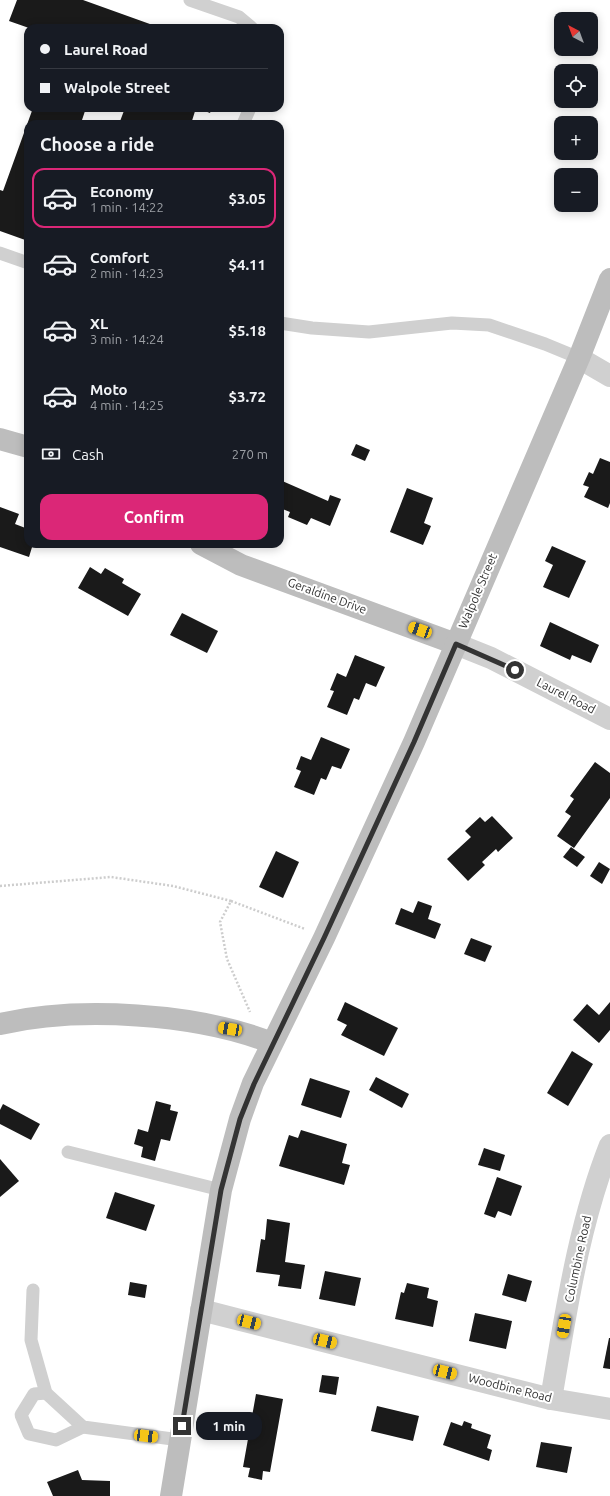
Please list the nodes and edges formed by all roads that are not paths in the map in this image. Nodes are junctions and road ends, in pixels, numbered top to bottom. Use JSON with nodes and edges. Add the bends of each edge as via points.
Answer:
{"nodes":[{"id":1,"x":190,"y":0,"type":"edge"},
{"id":2,"x":247,"y":24,"type":"edge"},
{"id":3,"x":0,"y":253,"type":"edge"},
{"id":4,"x":24,"y":262,"type":"edge"},
{"id":5,"x":610,"y":279,"type":"edge"},
{"id":6,"x":284,"y":323,"type":"edge"},
{"id":7,"x":579,"y":358,"type":"junction"},
{"id":8,"x":610,"y":376,"type":"edge"},
{"id":9,"x":0,"y":439,"type":"edge"},
{"id":10,"x":24,"y":446,"type":"edge"},
{"id":11,"x":209,"y":548,"type":"edge"},
{"id":12,"x":456,"y":644,"type":"junction"},
{"id":13,"x":610,"y":719,"type":"edge"},
{"id":14,"x":0,"y":1024,"type":"edge"},
{"id":15,"x":272,"y":1043,"type":"junction"},
{"id":16,"x":610,"y":1145,"type":"edge"},
{"id":17,"x":68,"y":1152,"type":"dead end"},
{"id":18,"x":221,"y":1190,"type":"junction"},
{"id":19,"x":33,"y":1290,"type":"dead end"},
{"id":20,"x":201,"y":1310,"type":"junction"},
{"id":21,"x":46,"y":1393,"type":"junction"},
{"id":22,"x":551,"y":1399,"type":"junction"},
{"id":23,"x":610,"y":1409,"type":"edge"},
{"id":24,"x":83,"y":1427,"type":"junction"},
{"id":25,"x":180,"y":1440,"type":"junction"},
{"id":26,"x":171,"y":1496,"type":"edge"}],
"edges":[{"from":1,"to":2,"type":"lane","via":[[239,17]]},
{"from":3,"to":4,"type":"lane"},
{"from":5,"to":7,"type":"main road","name":"Walpole Street"},
{"from":6,"to":7,"type":"lane","via":[[312,328],[369,332],[452,323],[489,325]]},
{"from":7,"to":8,"type":"street"},
{"from":7,"to":12,"type":"main road","name":"Walpole Street"},
{"from":9,"to":10,"type":"main road"},
{"from":11,"to":12,"type":"main road","name":"Geraldine Drive","via":[[241,565]]},
{"from":12,"to":13,"type":"street","name":"Laurel Road","via":[[504,665]]},
{"from":12,"to":15,"type":"main road","name":"Walpole Street","via":[[324,938]]},
{"from":14,"to":15,"type":"main road","via":[[47,1015],[140,1016],[242,1032]]},
{"from":15,"to":18,"type":"main road","name":"Walpole Street","via":[[240,1119]]},
{"from":16,"to":22,"type":"street","name":"Columbine Road","via":[[598,1176],[577,1252]]},
{"from":17,"to":18,"type":"lane"},
{"from":18,"to":20,"type":"main road","name":"Walpole Street"},
{"from":19,"to":21,"type":"lane","via":[[31,1340]]},
{"from":20,"to":22,"type":"street","name":"Woodbine Road"},
{"from":20,"to":25,"type":"main road","name":"Walpole Street"},
{"from":21,"to":24,"type":"lane"},
{"from":21,"to":24,"type":"lane","via":[[34,1394],[21,1415],[29,1434],[56,1440]]},
{"from":22,"to":23,"type":"street","name":"Woodbine Road"},
{"from":24,"to":25,"type":"lane"},
{"from":25,"to":26,"type":"main road","name":"Walpole Street"}]}
